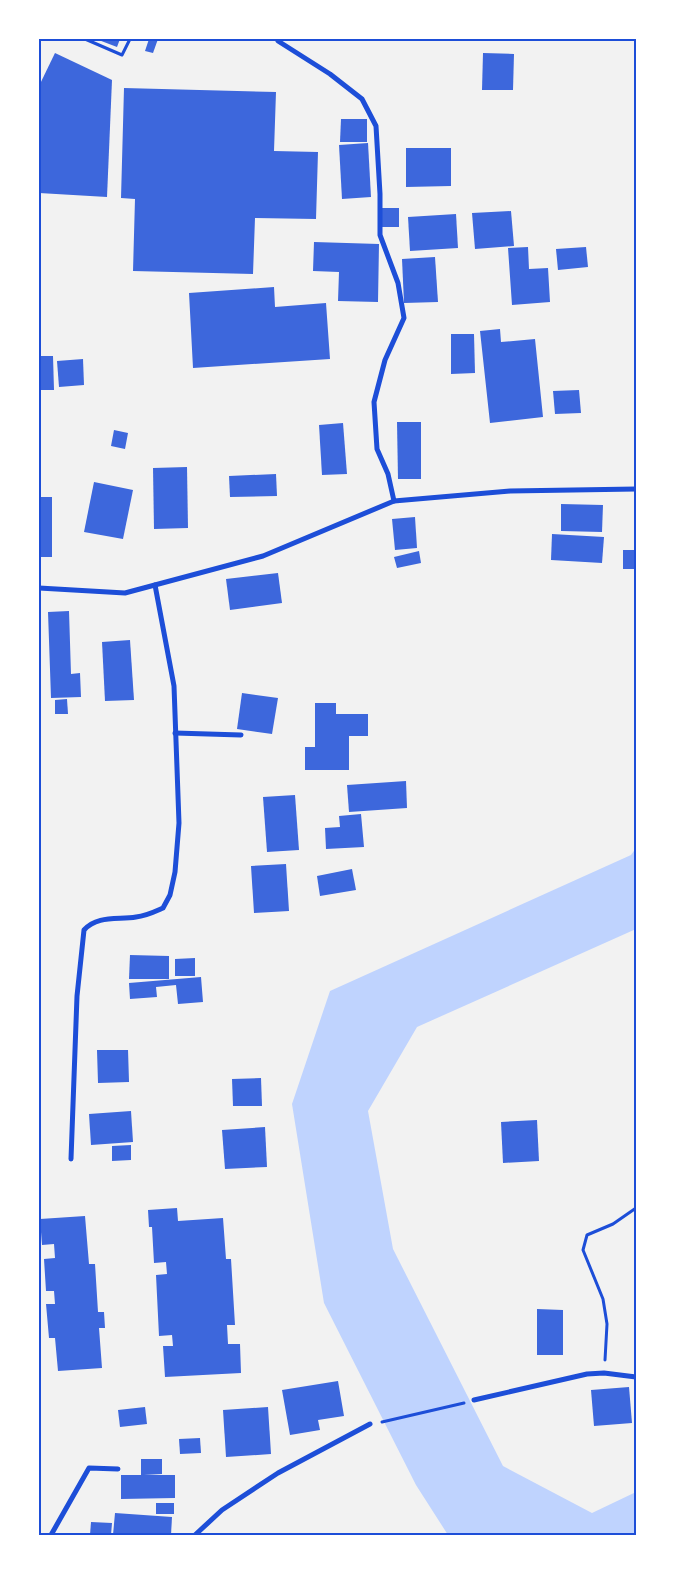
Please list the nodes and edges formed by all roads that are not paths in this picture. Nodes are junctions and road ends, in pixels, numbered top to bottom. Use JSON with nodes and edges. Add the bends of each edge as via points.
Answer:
{"nodes":[{"id":1,"x":277,"y":39,"type":"edge"},
{"id":2,"x":636,"y":489,"type":"edge"},
{"id":3,"x":394,"y":501,"type":"junction"},
{"id":4,"x":155,"y":585,"type":"junction"},
{"id":5,"x":39,"y":588,"type":"edge"},
{"id":6,"x":176,"y":733,"type":"junction"},
{"id":7,"x":241,"y":735,"type":"dead end"},
{"id":8,"x":71,"y":1159,"type":"dead end"},
{"id":9,"x":636,"y":1377,"type":"edge"},
{"id":10,"x":474,"y":1400,"type":"road end"},
{"id":11,"x":370,"y":1424,"type":"road end"},
{"id":12,"x":118,"y":1469,"type":"dead end"},
{"id":13,"x":51,"y":1535,"type":"edge"},
{"id":14,"x":195,"y":1535,"type":"edge"}],
"edges":[{"from":1,"to":3,"type":"street","via":[[362,99],[376,126],[380,235],[398,283],[404,318],[385,360],[374,402],[377,448],[388,474]]},
{"from":2,"to":3,"type":"street","via":[[510,490]]},
{"from":3,"to":4,"type":"street","via":[[263,556]]},
{"from":4,"to":5,"type":"street","via":[[125,593]]},
{"from":4,"to":6,"type":"street","via":[[174,686]]},
{"from":6,"to":7,"type":"street"},
{"from":6,"to":8,"type":"street","via":[[179,823],[170,896],[163,908],[150,914],[100,920],[90,923],[84,930]]},
{"from":9,"to":10,"type":"street","via":[[587,1374]]},
{"from":11,"to":14,"type":"street","via":[[278,1474],[222,1510]]},
{"from":12,"to":13,"type":"street","via":[[90,1468]]}]}
